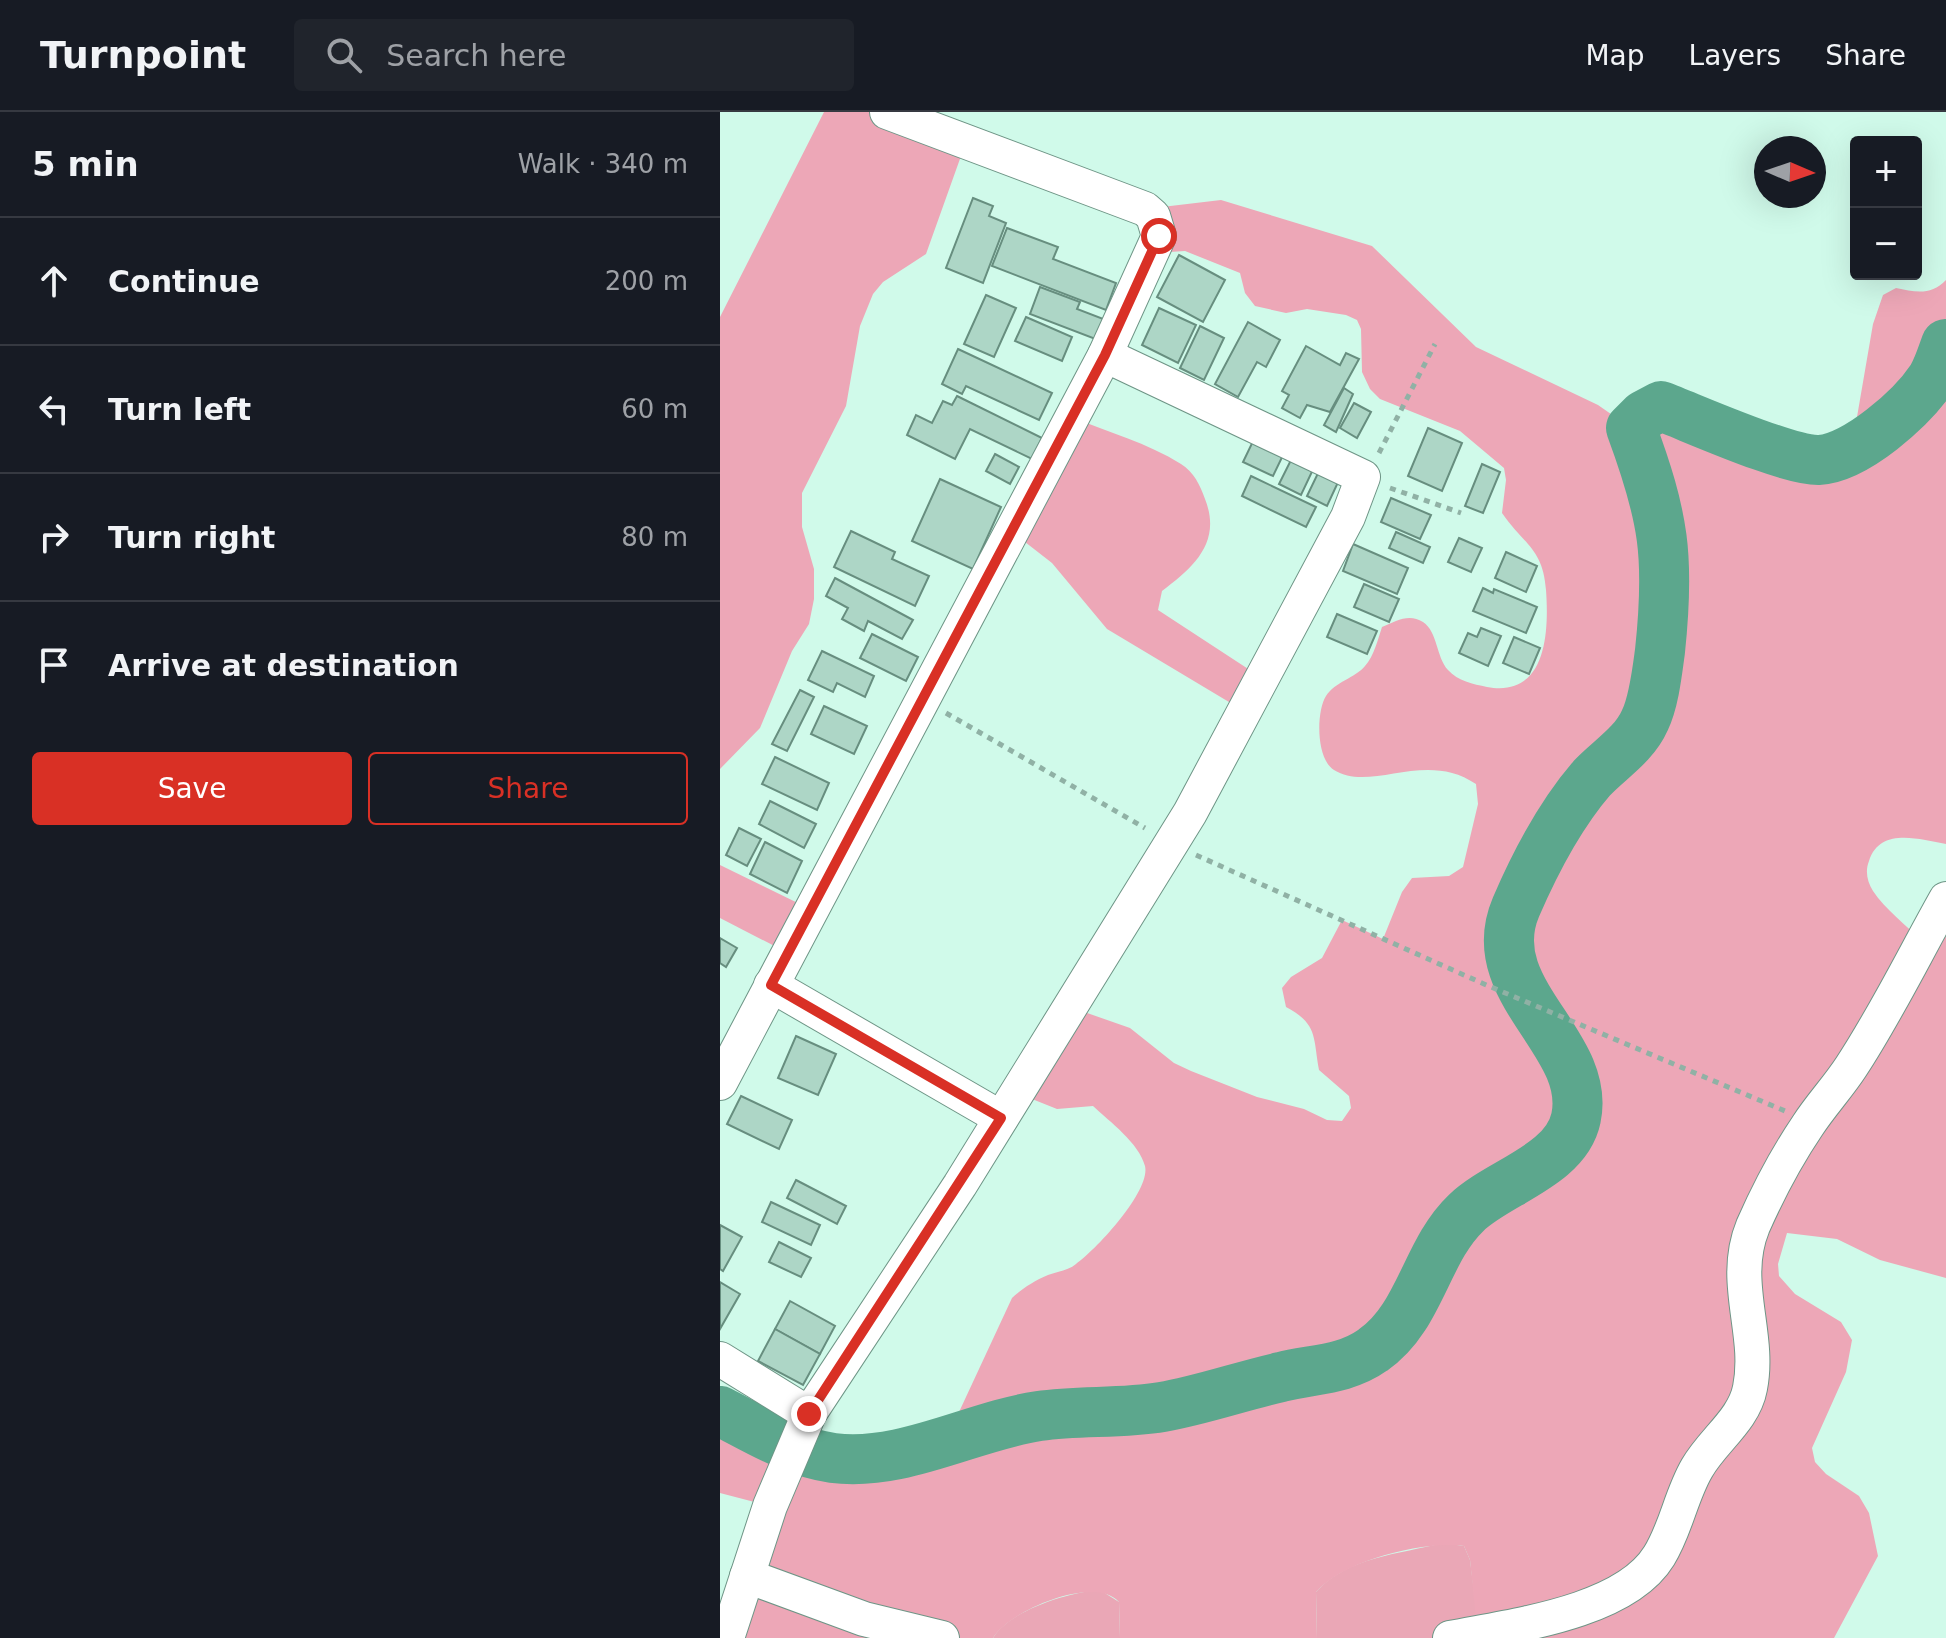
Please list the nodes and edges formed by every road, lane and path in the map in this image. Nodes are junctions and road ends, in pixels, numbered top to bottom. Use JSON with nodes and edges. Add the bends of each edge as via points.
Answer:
{"nodes":[{"id":1,"x":887,"y":112,"type":"edge"},
{"id":2,"x":1435,"y":344,"type":"dead end"},
{"id":3,"x":1105,"y":355,"type":"junction"},
{"id":4,"x":1363,"y":477,"type":"junction"},
{"id":5,"x":1461,"y":513,"type":"dead end"},
{"id":6,"x":921,"y":698,"type":"junction"},
{"id":7,"x":1171,"y":844,"type":"junction"},
{"id":8,"x":1946,"y":899,"type":"edge"},
{"id":9,"x":771,"y":985,"type":"junction"},
{"id":10,"x":720,"y":1083,"type":"edge"},
{"id":11,"x":1001,"y":1118,"type":"junction"},
{"id":12,"x":1807,"y":1126,"type":"junction"},
{"id":13,"x":720,"y":1359,"type":"edge"},
{"id":14,"x":805,"y":1423,"type":"junction"},
{"id":15,"x":747,"y":1576,"type":"junction"},
{"id":16,"x":727,"y":1638,"type":"edge"},
{"id":17,"x":942,"y":1638,"type":"edge"},
{"id":18,"x":1450,"y":1638,"type":"edge"}],
"edges":[{"from":1,"to":3,"type":"street","via":[[1153,216],[1159,236],[1154,253]]},
{"from":2,"to":4,"type":"path"},
{"from":3,"to":4,"type":"street"},
{"from":3,"to":6,"type":"street"},
{"from":4,"to":5,"type":"path"},
{"from":4,"to":7,"type":"street","via":[[1348,517]]},
{"from":6,"to":7,"type":"path"},
{"from":6,"to":9,"type":"street"},
{"from":7,"to":11,"type":"street"},
{"from":7,"to":12,"type":"path","via":[[1784,1110]]},
{"from":8,"to":12,"type":"street","via":[[1852,1066]]},
{"from":9,"to":10,"type":"street"},
{"from":9,"to":11,"type":"street"},
{"from":11,"to":14,"type":"street"},
{"from":12,"to":18,"type":"street","via":[[1764,1203],[1746,1255],[1750,1389],[1737,1418],[1697,1468],[1659,1556],[1644,1575],[1614,1594],[1552,1617]]},
{"from":13,"to":14,"type":"street"},
{"from":14,"to":15,"type":"street"},
{"from":15,"to":16,"type":"street"},
{"from":15,"to":17,"type":"street","via":[[864,1619]]}]}
